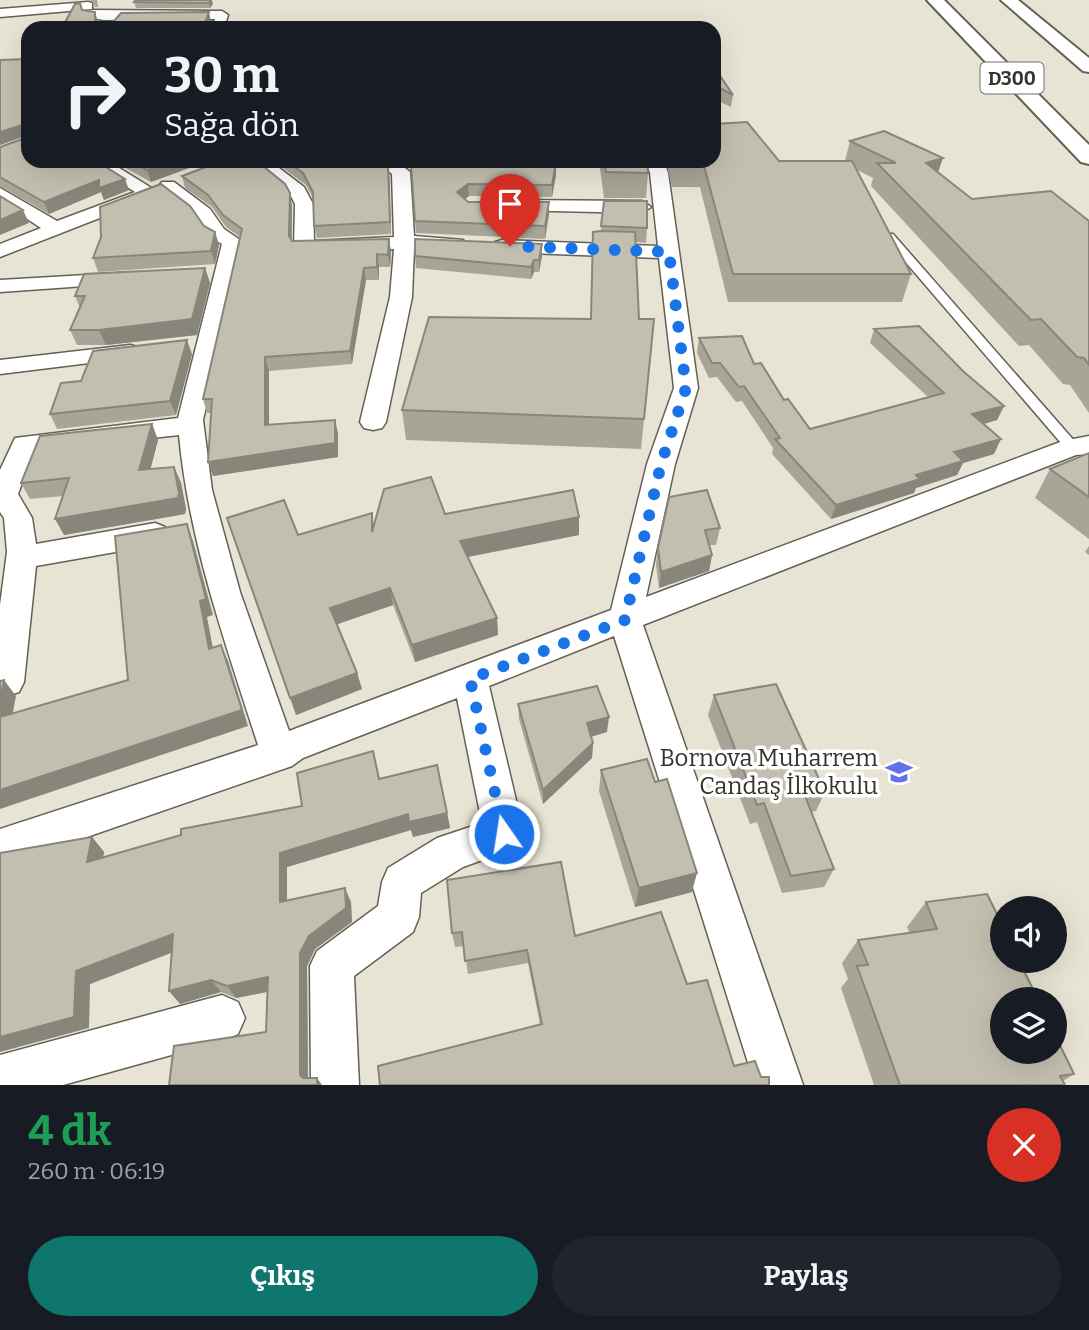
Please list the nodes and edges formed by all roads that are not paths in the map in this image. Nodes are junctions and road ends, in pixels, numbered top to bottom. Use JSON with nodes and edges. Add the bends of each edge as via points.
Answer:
{"nodes":[{"id":1,"x":935,"y":0,"type":"edge"},
{"id":2,"x":1009,"y":0,"type":"edge"},
{"id":3,"x":0,"y":13,"type":"edge"},
{"id":4,"x":220,"y":21,"type":"edge"},
{"id":5,"x":1089,"y":66,"type":"edge"},
{"id":6,"x":1089,"y":157,"type":"edge"},
{"id":7,"x":116,"y":168,"type":"edge"},
{"id":8,"x":268,"y":168,"type":"edge"},
{"id":9,"x":402,"y":168,"type":"edge"},
{"id":10,"x":656,"y":168,"type":"edge"},
{"id":11,"x":167,"y":186,"type":"junction"},
{"id":12,"x":0,"y":193,"type":"edge"},
{"id":13,"x":496,"y":205,"type":"edge"},
{"id":14,"x":664,"y":207,"type":"junction"},
{"id":15,"x":54,"y":228,"type":"junction"},
{"id":16,"x":890,"y":236,"type":"edge"},
{"id":17,"x":404,"y":242,"type":"junction"},
{"id":18,"x":0,"y":251,"type":"edge"},
{"id":19,"x":669,"y":252,"type":"junction"},
{"id":20,"x":139,"y":278,"type":"edge"},
{"id":21,"x":0,"y":286,"type":"edge"},
{"id":22,"x":207,"y":343,"type":"junction"},
{"id":23,"x":180,"y":346,"type":"edge"},
{"id":24,"x":153,"y":349,"type":"edge"},
{"id":25,"x":0,"y":367,"type":"edge"},
{"id":26,"x":373,"y":422,"type":"dead end"},
{"id":27,"x":191,"y":425,"type":"junction"},
{"id":28,"x":1081,"y":446,"type":"edge"},
{"id":29,"x":208,"y":523,"type":"junction"},
{"id":30,"x":21,"y":558,"type":"junction"},
{"id":31,"x":625,"y":620,"type":"junction"},
{"id":32,"x":470,"y":679,"type":"junction"},
{"id":33,"x":7,"y":682,"type":"edge"},
{"id":34,"x":279,"y":754,"type":"junction"},
{"id":35,"x":0,"y":848,"type":"edge"},
{"id":36,"x":222,"y":1017,"type":"dead end"},
{"id":37,"x":0,"y":1079,"type":"edge"},
{"id":38,"x":335,"y":1085,"type":"edge"},
{"id":39,"x":779,"y":1085,"type":"edge"}],
"edges":[{"from":1,"to":6,"type":"highway","number":"D300"},
{"from":2,"to":5,"type":"highway"},
{"from":3,"to":4,"type":"street","via":[[89,10],[104,16],[222,15]]},
{"from":7,"to":11,"type":"street"},
{"from":8,"to":17,"type":"street","via":[[298,191],[304,204],[304,248]]},
{"from":9,"to":17,"type":"street"},
{"from":10,"to":14,"type":"street"},
{"from":11,"to":15,"type":"street"},
{"from":11,"to":22,"type":"street","via":[[233,242],[216,273]]},
{"from":12,"to":15,"type":"street"},
{"from":13,"to":14,"type":"street"},
{"from":14,"to":19,"type":"street"},
{"from":15,"to":18,"type":"street"},
{"from":16,"to":28,"type":"lane"},
{"from":17,"to":19,"type":"street"},
{"from":17,"to":26,"type":"street","via":[[401,297]]},
{"from":19,"to":31,"type":"street","via":[[686,388],[661,464]]},
{"from":20,"to":21,"type":"street"},
{"from":22,"to":23,"type":"street"},
{"from":22,"to":27,"type":"street"},
{"from":24,"to":25,"type":"street"},
{"from":27,"to":29,"type":"street","via":[[198,490]]},
{"from":27,"to":30,"type":"street","via":[[24,444],[4,494],[18,518]]},
{"from":28,"to":31,"type":"street"},
{"from":29,"to":30,"type":"street"},
{"from":29,"to":34,"type":"street","via":[[224,593]]},
{"from":30,"to":33,"type":"street"},
{"from":31,"to":32,"type":"street"},
{"from":31,"to":39,"type":"street"},
{"from":32,"to":34,"type":"street"},
{"from":32,"to":38,"type":"street","via":[[504,834],[451,852],[402,882],[398,918],[332,966]]},
{"from":34,"to":35,"type":"street"},
{"from":36,"to":37,"type":"street"}]}
